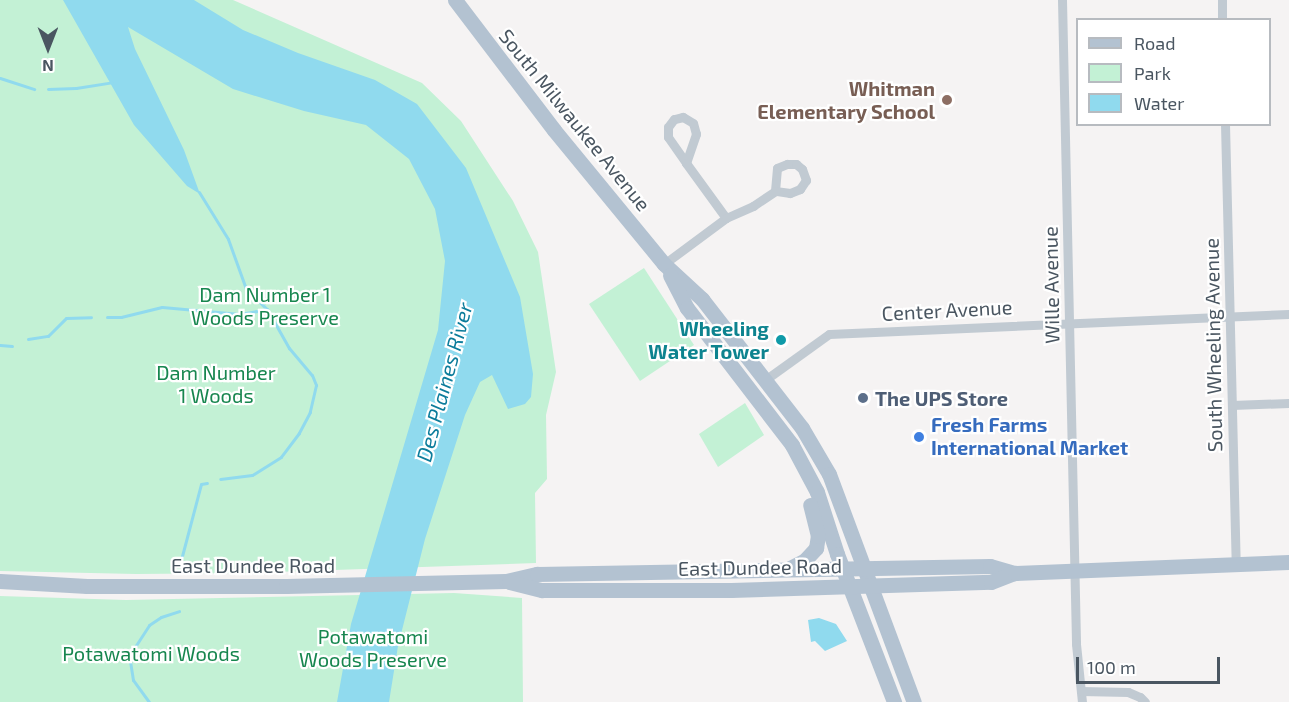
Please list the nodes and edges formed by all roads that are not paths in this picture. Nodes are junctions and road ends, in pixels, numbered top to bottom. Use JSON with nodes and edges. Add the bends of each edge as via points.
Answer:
{"nodes":[{"id":1,"x":455,"y":0,"type":"edge"},
{"id":2,"x":1062,"y":0,"type":"edge"},
{"id":3,"x":1222,"y":0,"type":"edge"},
{"id":4,"x":1222,"y":18,"type":"edge"},
{"id":5,"x":1225,"y":126,"type":"edge"},
{"id":6,"x":686,"y":163,"type":"junction"},
{"id":7,"x":775,"y":191,"type":"dead end"},
{"id":8,"x":726,"y":218,"type":"junction"},
{"id":9,"x":664,"y":264,"type":"junction"},
{"id":10,"x":1289,"y":314,"type":"edge"},
{"id":11,"x":1230,"y":316,"type":"junction"},
{"id":12,"x":1070,"y":323,"type":"junction"},
{"id":13,"x":765,"y":380,"type":"junction"},
{"id":14,"x":1289,"y":403,"type":"edge"},
{"id":15,"x":1232,"y":405,"type":"junction"},
{"id":16,"x":792,"y":445,"type":"junction"},
{"id":17,"x":1289,"y":562,"type":"edge"},
{"id":18,"x":1236,"y":564,"type":"junction"},
{"id":19,"x":790,"y":568,"type":"junction"},
{"id":20,"x":842,"y":568,"type":"junction"},
{"id":21,"x":866,"y":568,"type":"junction"},
{"id":22,"x":1075,"y":570,"type":"junction"},
{"id":23,"x":1015,"y":573,"type":"junction"},
{"id":24,"x":0,"y":581,"type":"edge"},
{"id":25,"x":506,"y":581,"type":"junction"},
{"id":26,"x":872,"y":585,"type":"junction"},
{"id":27,"x":849,"y":586,"type":"junction"},
{"id":28,"x":1081,"y":691,"type":"junction"},
{"id":29,"x":894,"y":702,"type":"edge"},
{"id":30,"x":914,"y":702,"type":"edge"},
{"id":31,"x":1082,"y":702,"type":"edge"},
{"id":32,"x":1145,"y":702,"type":"edge"}],
"edges":[{"from":1,"to":9,"type":"main road","name":"South Milwaukee Avenue","via":[[554,130]]},
{"from":2,"to":12,"type":"street","name":"Wille Avenue"},
{"from":3,"to":4,"type":"street"},
{"from":5,"to":11,"type":"street","name":"South Wheeling Avenue"},
{"from":6,"to":6,"type":"street","via":[[668,137],[668,127],[674,119],[683,117],[693,123],[696,134]]},
{"from":6,"to":8,"type":"street"},
{"from":7,"to":8,"type":"street"},
{"from":8,"to":9,"type":"street"},
{"from":9,"to":13,"type":"main road","name":"South Milwaukee Avenue","via":[[702,299]]},
{"from":9,"to":16,"type":"main road","name":"South Milwaukee Avenue","via":[[687,308]]},
{"from":10,"to":11,"type":"street","name":"Center Avenue"},
{"from":11,"to":12,"type":"street","name":"Center Avenue"},
{"from":11,"to":15,"type":"street","name":"South Wheeling Avenue"},
{"from":12,"to":13,"type":"street","name":"Center Avenue","via":[[829,334]]},
{"from":12,"to":22,"type":"street","name":"Wille Avenue"},
{"from":13,"to":21,"type":"main road","name":"South Milwaukee Avenue","via":[[802,428],[829,474]]},
{"from":14,"to":15,"type":"street"},
{"from":15,"to":18,"type":"street","name":"South Wheeling Avenue"},
{"from":16,"to":19,"type":"main road","via":[[818,536],[812,554]]},
{"from":16,"to":20,"type":"main road","name":"South Milwaukee Avenue","via":[[816,492]]},
{"from":17,"to":18,"type":"main road","name":"East Dundee Road"},
{"from":18,"to":22,"type":"main road","name":"East Dundee Road"},
{"from":19,"to":20,"type":"main road","name":"East Dundee Road"},
{"from":19,"to":25,"type":"main road","name":"East Dundee Road","via":[[537,574]]},
{"from":20,"to":21,"type":"main road","name":"East Dundee Road"},
{"from":20,"to":27,"type":"main road","name":"South Milwaukee Avenue"},
{"from":21,"to":23,"type":"main road","name":"East Dundee Road","via":[[990,566]]},
{"from":21,"to":26,"type":"main road","name":"South Milwaukee Avenue"},
{"from":22,"to":23,"type":"main road","name":"East Dundee Road"},
{"from":22,"to":28,"type":"street","name":"Wille Avenue"},
{"from":23,"to":26,"type":"main road","name":"East Dundee Road","via":[[991,582]]},
{"from":24,"to":25,"type":"main road","name":"East Dundee Road","via":[[87,586]]},
{"from":25,"to":27,"type":"main road","name":"East Dundee Road","via":[[542,590]]},
{"from":26,"to":27,"type":"main road","name":"East Dundee Road"},
{"from":26,"to":30,"type":"main road","name":"South Milwaukee Avenue"},
{"from":27,"to":29,"type":"main road","name":"South Milwaukee Avenue"},
{"from":28,"to":31,"type":"street","name":"Wille Avenue"},
{"from":28,"to":32,"type":"street","via":[[1128,692]]}]}
